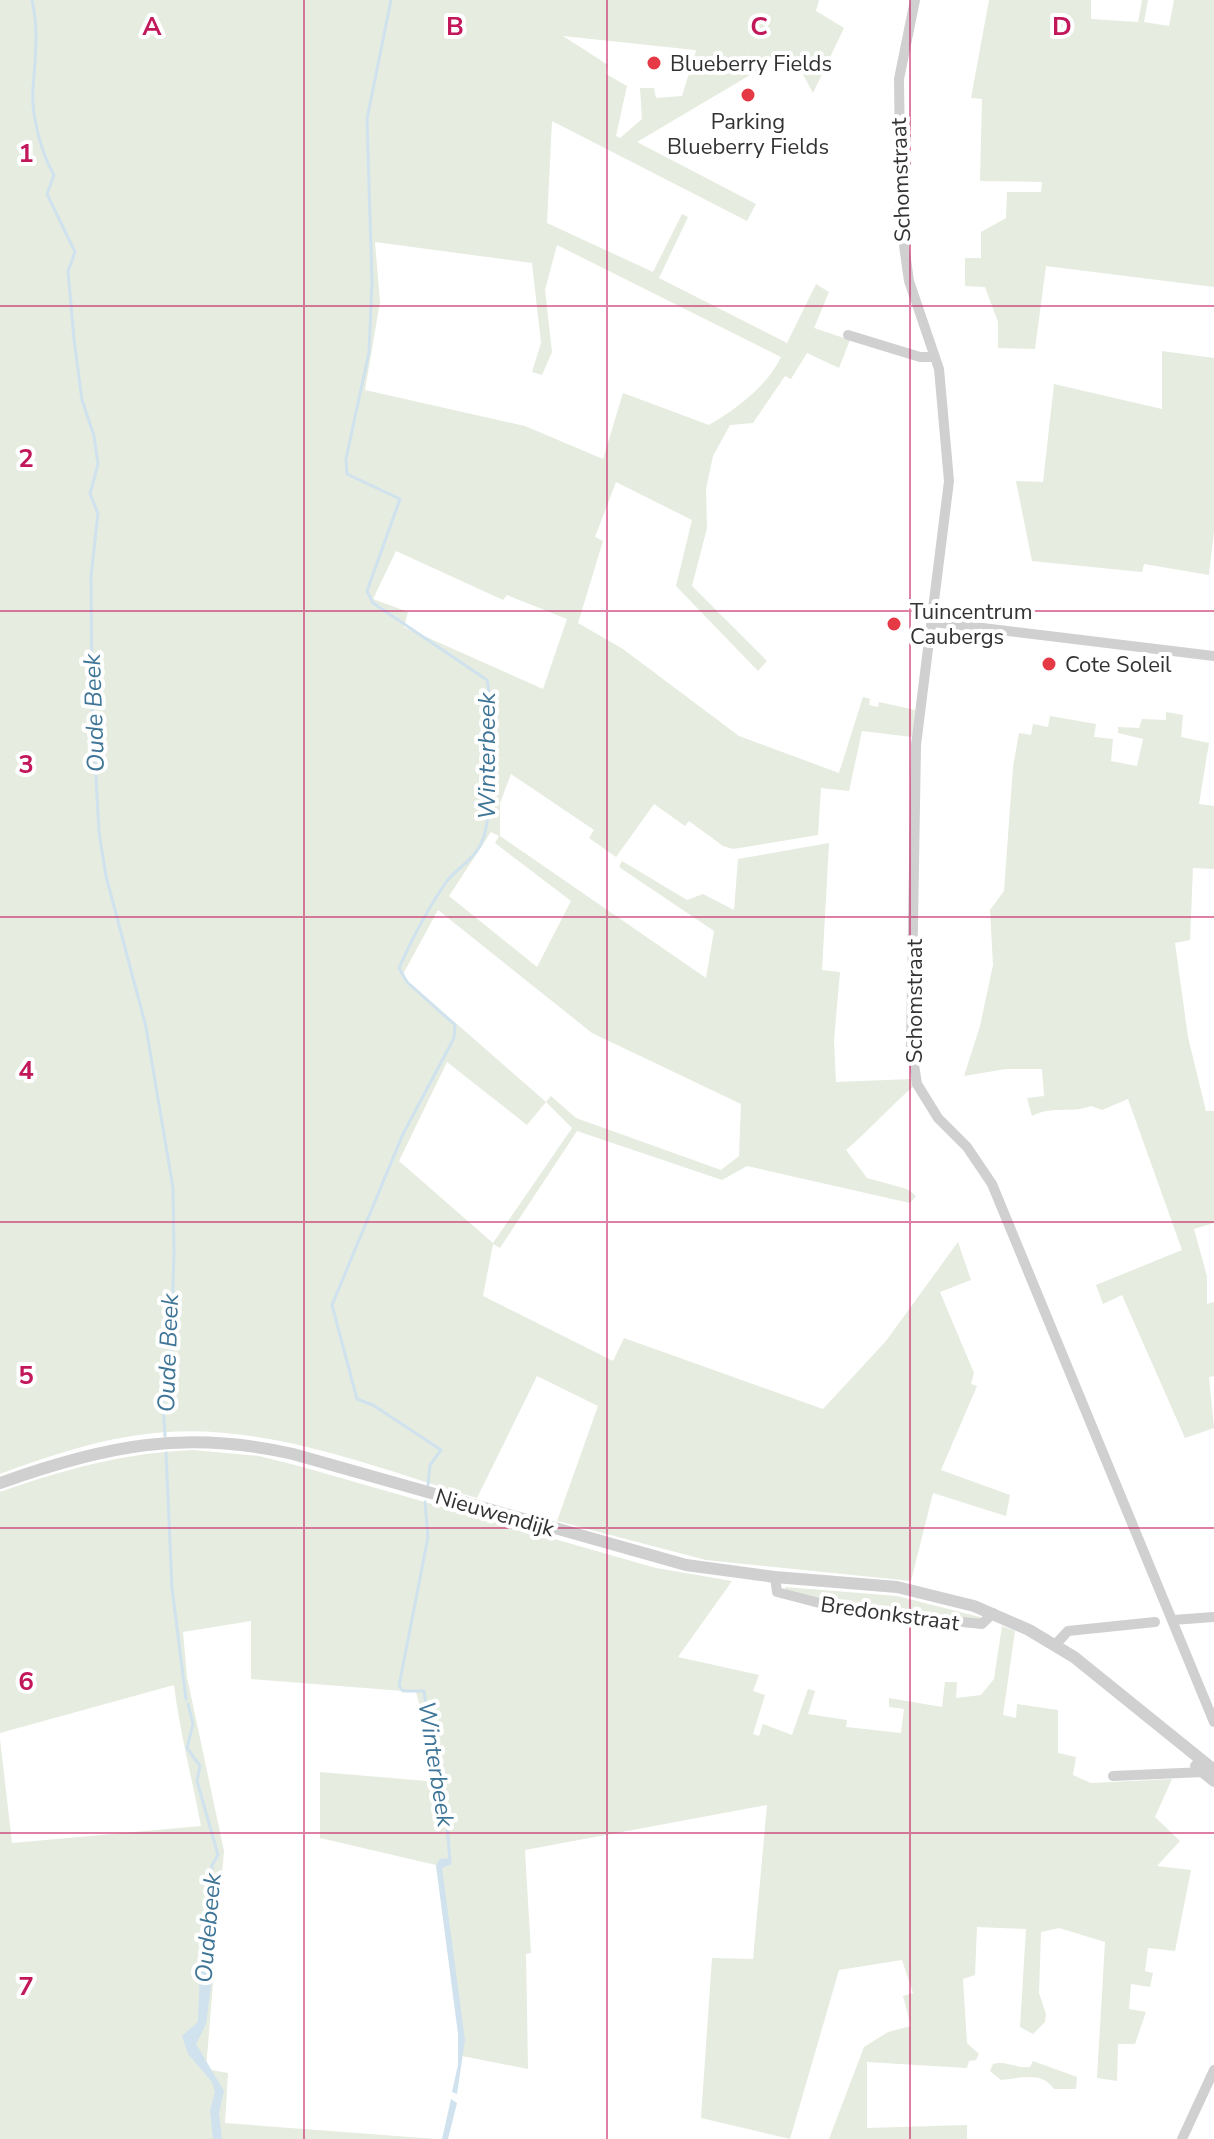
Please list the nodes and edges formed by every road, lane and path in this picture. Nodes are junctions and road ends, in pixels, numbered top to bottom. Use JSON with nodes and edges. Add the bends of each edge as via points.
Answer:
{"nodes":[{"id":1,"x":915,"y":0,"type":"edge"},
{"id":2,"x":848,"y":335,"type":"dead end"},
{"id":3,"x":935,"y":357,"type":"junction"},
{"id":4,"x":933,"y":622,"type":"junction"},
{"id":5,"x":1214,"y":656,"type":"edge"},
{"id":6,"x":0,"y":1483,"type":"edge"},
{"id":7,"x":775,"y":1577,"type":"junction"},
{"id":8,"x":993,"y":1613,"type":"junction"},
{"id":9,"x":1214,"y":1617,"type":"edge"},
{"id":10,"x":1173,"y":1620,"type":"junction"},
{"id":11,"x":1155,"y":1622,"type":"dead end"},
{"id":12,"x":1055,"y":1645,"type":"junction"},
{"id":13,"x":1214,"y":1722,"type":"edge"},
{"id":14,"x":1211,"y":1775,"type":"edge"},
{"id":15,"x":1113,"y":1776,"type":"dead end"},
{"id":16,"x":1214,"y":2070,"type":"edge"},
{"id":17,"x":1182,"y":2139,"type":"edge"}],
"edges":[{"from":1,"to":3,"type":"street","name":"Schomstraat","via":[[899,79],[901,224],[909,281]]},
{"from":2,"to":3,"type":"street"},
{"from":3,"to":4,"type":"street","name":"Schomstraat","via":[[949,481]]},
{"from":4,"to":5,"type":"street"},
{"from":4,"to":10,"type":"street","name":"Schomstraat","via":[[916,745],[914,1073],[928,1102],[992,1184]]},
{"from":6,"to":7,"type":"street","name":"Nieuwendijk","via":[[128,1445],[245,1445],[293,1454],[643,1555]]},
{"from":7,"to":8,"type":"street","name":"Nieuwendijk","via":[[897,1587]]},
{"from":7,"to":8,"type":"street","name":"Bredonkstraat","via":[[777,1592],[827,1607],[970,1624],[986,1623]]},
{"from":8,"to":12,"type":"street","name":"Bredonkstraat"},
{"from":9,"to":10,"type":"street"},
{"from":10,"to":13,"type":"street","name":"Schomstraat"},
{"from":11,"to":12,"type":"street","via":[[1068,1631]]},
{"from":12,"to":14,"type":"street","name":"Bredonkstraat"},
{"from":14,"to":15,"type":"street"},
{"from":16,"to":17,"type":"street"}]}
